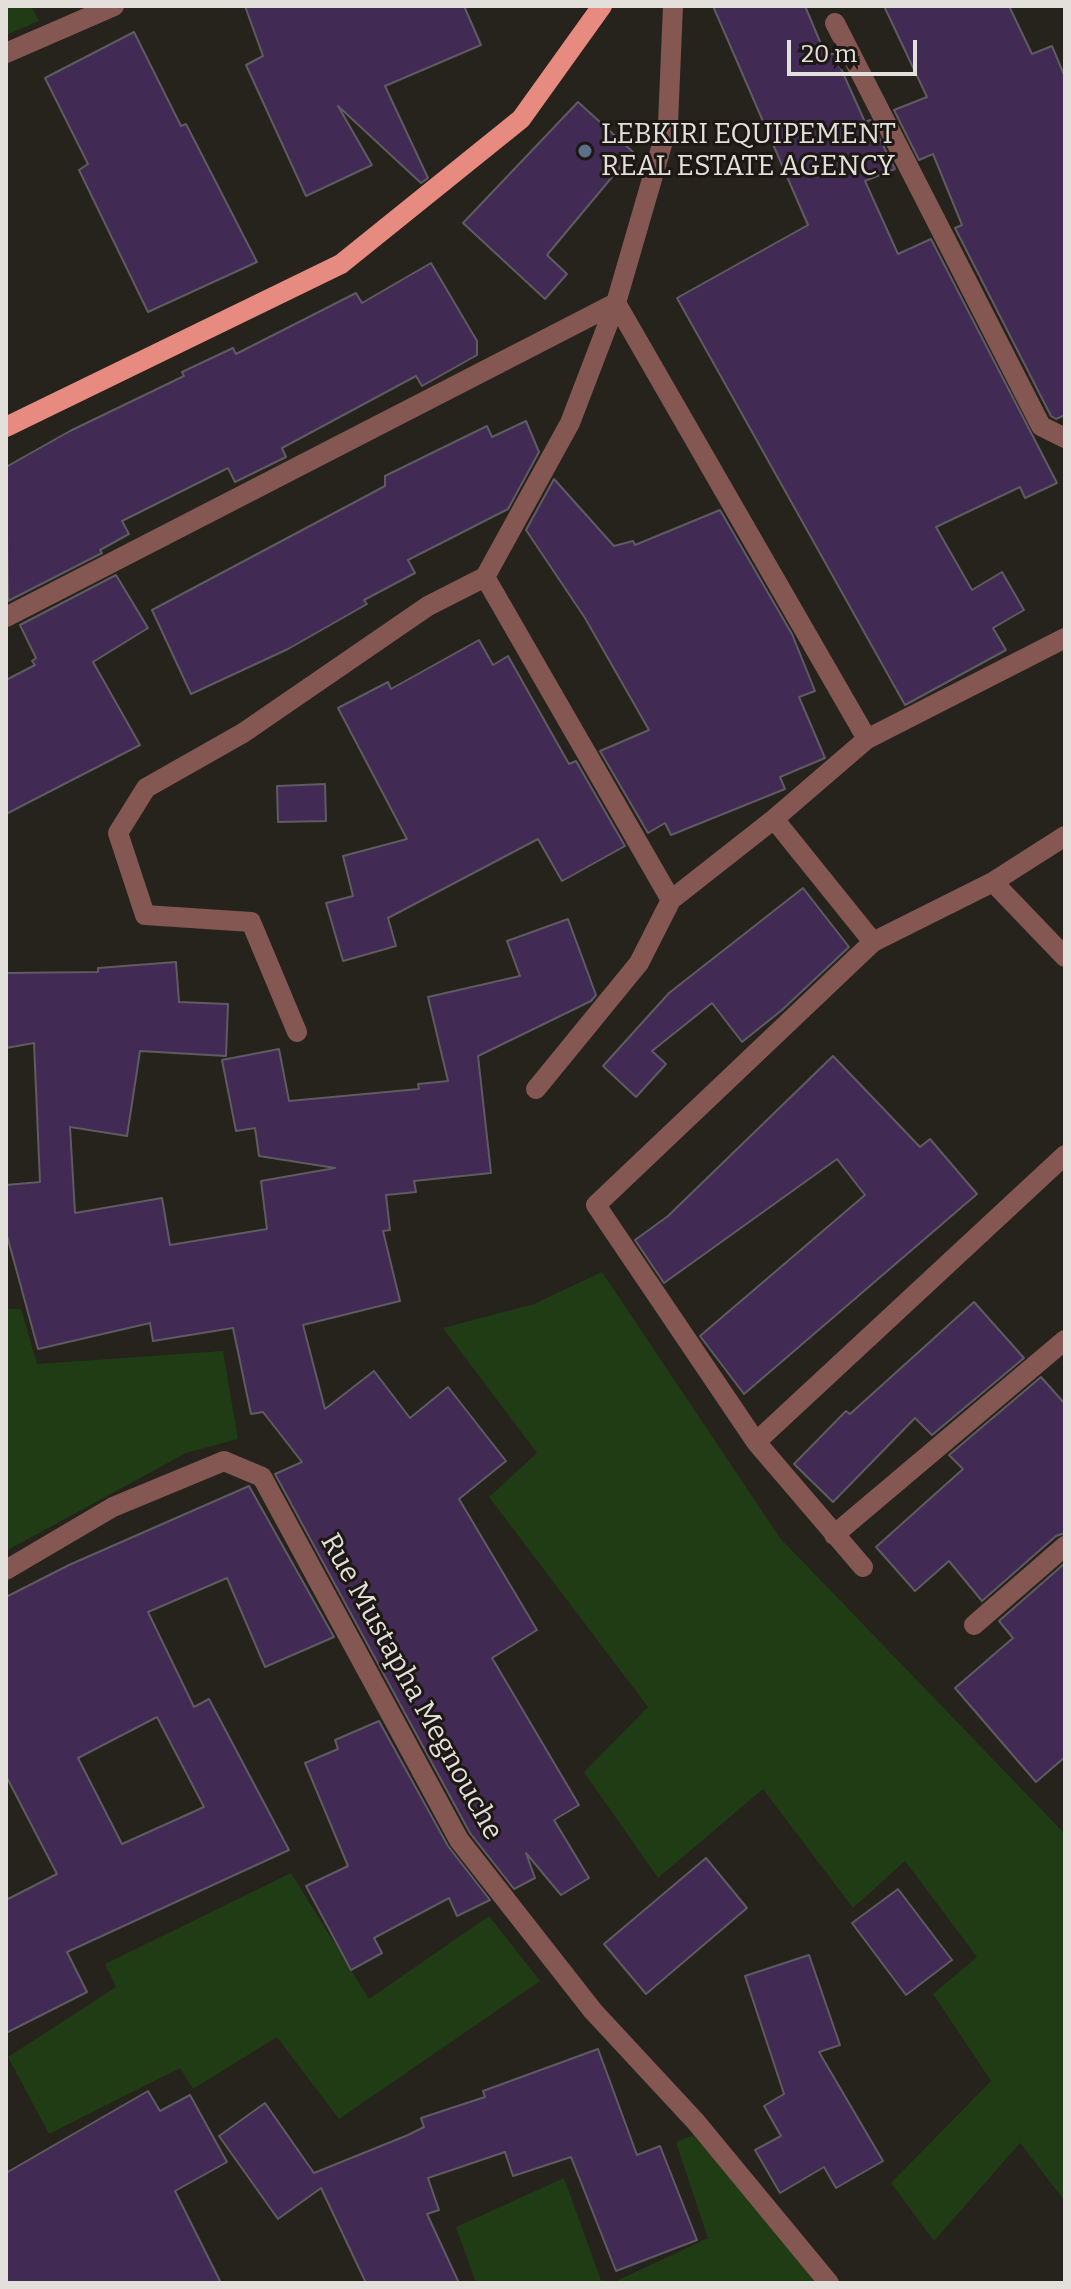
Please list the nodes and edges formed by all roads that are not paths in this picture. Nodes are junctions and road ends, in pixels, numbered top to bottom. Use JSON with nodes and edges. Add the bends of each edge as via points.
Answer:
{"nodes":[{"id":1,"x":114,"y":6,"type":"edge"},
{"id":2,"x":602,"y":6,"type":"edge"},
{"id":3,"x":673,"y":6,"type":"edge"},
{"id":4,"x":835,"y":23,"type":"dead end"},
{"id":5,"x":6,"y":53,"type":"edge"},
{"id":6,"x":616,"y":303,"type":"junction"},
{"id":7,"x":6,"y":427,"type":"edge"},
{"id":8,"x":1065,"y":438,"type":"edge"},
{"id":9,"x":485,"y":577,"type":"junction"},
{"id":10,"x":6,"y":617,"type":"edge"},
{"id":11,"x":1065,"y":638,"type":"edge"},
{"id":12,"x":867,"y":739,"type":"junction"},
{"id":13,"x":774,"y":819,"type":"junction"},
{"id":14,"x":1065,"y":836,"type":"edge"},
{"id":15,"x":993,"y":882,"type":"junction"},
{"id":16,"x":671,"y":900,"type":"junction"},
{"id":17,"x":873,"y":942,"type":"junction"},
{"id":18,"x":1065,"y":957,"type":"edge"},
{"id":19,"x":297,"y":1032,"type":"dead end"},
{"id":20,"x":536,"y":1089,"type":"dead end"},
{"id":21,"x":1065,"y":1155,"type":"edge"},
{"id":22,"x":1065,"y":1340,"type":"edge"},
{"id":23,"x":756,"y":1442,"type":"junction"},
{"id":24,"x":834,"y":1535,"type":"junction"},
{"id":25,"x":1065,"y":1546,"type":"edge"},
{"id":26,"x":863,"y":1567,"type":"dead end"},
{"id":27,"x":6,"y":1570,"type":"edge"},
{"id":28,"x":974,"y":1625,"type":"dead end"},
{"id":29,"x":829,"y":2283,"type":"edge"}],
"edges":[{"from":1,"to":5,"type":"street"},
{"from":2,"to":7,"type":"main road","via":[[521,119],[341,264]]},
{"from":3,"to":6,"type":"street","via":[[668,124]]},
{"from":4,"to":8,"type":"street","via":[[1041,426]]},
{"from":6,"to":9,"type":"street","via":[[570,423]]},
{"from":6,"to":10,"type":"street"},
{"from":6,"to":12,"type":"street"},
{"from":9,"to":16,"type":"street"},
{"from":9,"to":19,"type":"street","via":[[428,606],[243,733],[146,788],[118,833],[145,915],[251,922]]},
{"from":11,"to":12,"type":"street"},
{"from":12,"to":13,"type":"street"},
{"from":13,"to":16,"type":"street"},
{"from":13,"to":17,"type":"street"},
{"from":14,"to":15,"type":"street"},
{"from":15,"to":17,"type":"street"},
{"from":15,"to":18,"type":"street"},
{"from":16,"to":20,"type":"street","via":[[639,963]]},
{"from":17,"to":23,"type":"street","via":[[596,1205]]},
{"from":21,"to":23,"type":"street"},
{"from":22,"to":24,"type":"street"},
{"from":23,"to":24,"type":"street"},
{"from":24,"to":26,"type":"street"},
{"from":25,"to":28,"type":"street"},
{"from":27,"to":29,"type":"street","name":"Rue Mustapha Megnouche","via":[[113,1507],[224,1461],[262,1477],[459,1840],[593,2011],[696,2122]]}]}
